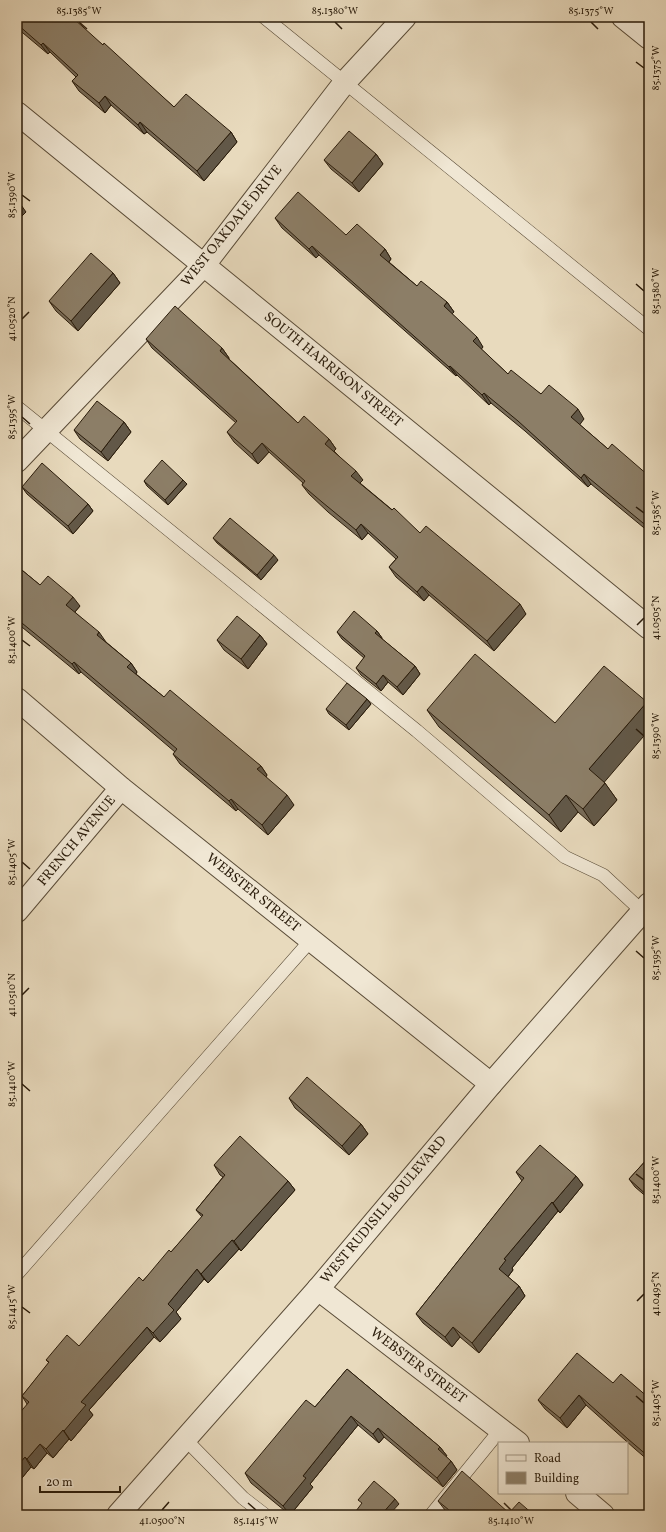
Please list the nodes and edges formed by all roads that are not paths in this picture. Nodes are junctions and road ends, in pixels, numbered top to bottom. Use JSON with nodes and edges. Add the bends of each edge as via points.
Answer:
{"nodes":[{"id":1,"x":264,"y":17,"type":"edge"},
{"id":2,"x":405,"y":17,"type":"edge"},
{"id":3,"x":623,"y":17,"type":"edge"},
{"id":4,"x":649,"y":38,"type":"edge"},
{"id":5,"x":345,"y":82,"type":"junction"},
{"id":6,"x":17,"y":113,"type":"edge"},
{"id":7,"x":204,"y":265,"type":"junction"},
{"id":8,"x":649,"y":329,"type":"edge"},
{"id":9,"x":17,"y":408,"type":"edge"},
{"id":10,"x":46,"y":431,"type":"junction"},
{"id":11,"x":17,"y":461,"type":"edge"},
{"id":12,"x":649,"y":628,"type":"edge"},
{"id":13,"x":17,"y":699,"type":"edge"},
{"id":14,"x":121,"y":788,"type":"junction"},
{"id":15,"x":646,"y":908,"type":"edge"},
{"id":16,"x":17,"y":911,"type":"edge"},
{"id":17,"x":311,"y":940,"type":"junction"},
{"id":18,"x":491,"y":1084,"type":"junction"},
{"id":19,"x":17,"y":1274,"type":"edge"},
{"id":20,"x":318,"y":1289,"type":"junction"},
{"id":21,"x":501,"y":1429,"type":"junction"},
{"id":22,"x":185,"y":1439,"type":"junction"},
{"id":23,"x":517,"y":1442,"type":"edge"},
{"id":24,"x":578,"y":1494,"type":"edge"},
{"id":25,"x":118,"y":1515,"type":"edge"},
{"id":26,"x":265,"y":1515,"type":"edge"},
{"id":27,"x":431,"y":1515,"type":"edge"},
{"id":28,"x":604,"y":1515,"type":"edge"}],
"edges":[{"from":1,"to":5,"type":"lane"},
{"from":2,"to":5,"type":"street","name":"WEST OAKDALE DRIVE"},
{"from":3,"to":4,"type":"street"},
{"from":5,"to":7,"type":"street","name":"WEST OAKDALE DRIVE"},
{"from":5,"to":8,"type":"lane"},
{"from":6,"to":7,"type":"street","name":"SOUTH HARRISON STREET"},
{"from":7,"to":10,"type":"street","name":"WEST OAKDALE DRIVE"},
{"from":7,"to":12,"type":"street","name":"SOUTH HARRISON STREET"},
{"from":9,"to":10,"type":"lane"},
{"from":10,"to":11,"type":"street","name":"WEST OAKDALE DRIVE"},
{"from":10,"to":15,"type":"lane","via":[[417,730],[565,857],[603,875]]},
{"from":13,"to":14,"type":"street","name":"WEBSTER STREET"},
{"from":14,"to":16,"type":"street","name":"FRENCH AVENUE"},
{"from":14,"to":17,"type":"street","name":"WEBSTER STREET"},
{"from":15,"to":18,"type":"street","name":"WEST RUDISILL BOULEVARD"},
{"from":17,"to":18,"type":"street","name":"WEBSTER STREET"},
{"from":17,"to":19,"type":"lane"},
{"from":18,"to":20,"type":"street","name":"WEST RUDISILL BOULEVARD"},
{"from":20,"to":21,"type":"street","name":"WEBSTER STREET"},
{"from":20,"to":22,"type":"street","name":"WEST RUDISILL BOULEVARD"},
{"from":21,"to":23,"type":"street","name":"WEBSTER STREET"},
{"from":21,"to":27,"type":"lane"},
{"from":22,"to":25,"type":"street","name":"WEST RUDISILL BOULEVARD"},
{"from":22,"to":26,"type":"lane","via":[[243,1498]]},
{"from":24,"to":28,"type":"street"}]}
